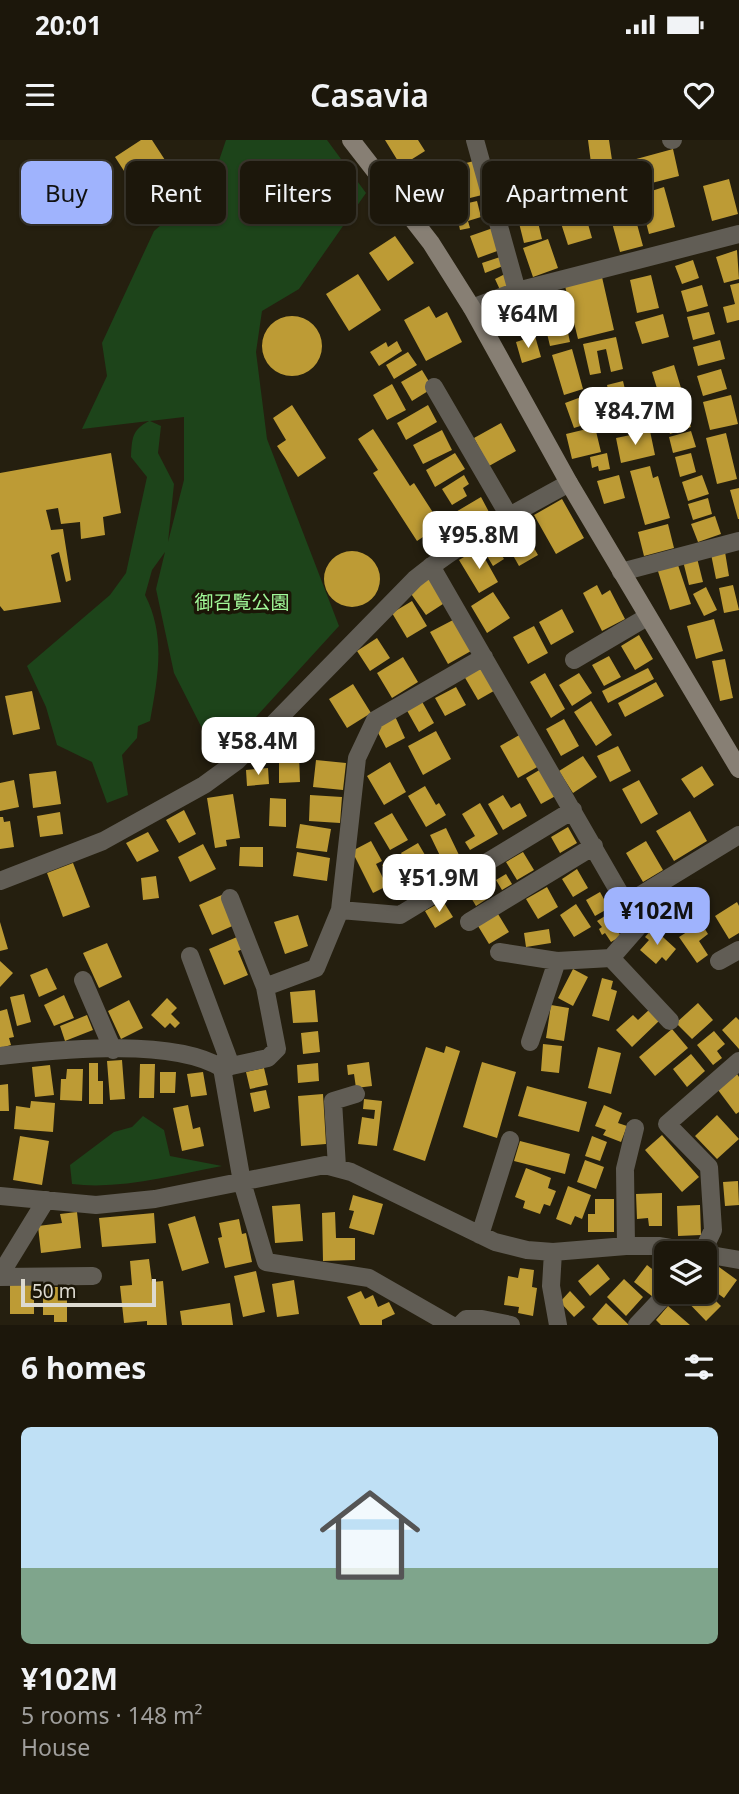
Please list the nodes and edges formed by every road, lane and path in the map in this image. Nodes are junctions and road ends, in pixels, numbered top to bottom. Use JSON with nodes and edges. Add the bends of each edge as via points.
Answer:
{"nodes":[{"id":1,"x":351,"y":140,"type":"edge"},
{"id":2,"x":475,"y":140,"type":"edge"},
{"id":3,"x":739,"y":234,"type":"edge"},
{"id":4,"x":517,"y":291,"type":"junction"},
{"id":5,"x":472,"y":308,"type":"junction"},
{"id":6,"x":434,"y":387,"type":"dead end"},
{"id":7,"x":569,"y":483,"type":"junction"},
{"id":8,"x":509,"y":516,"type":"junction"},
{"id":9,"x":739,"y":541,"type":"edge"},
{"id":10,"x":431,"y":566,"type":"junction"},
{"id":11,"x":621,"y":572,"type":"junction"},
{"id":12,"x":647,"y":617,"type":"junction"},
{"id":13,"x":484,"y":657,"type":"junction"},
{"id":14,"x":574,"y":660,"type":"dead end"},
{"id":15,"x":739,"y":769,"type":"edge"},
{"id":16,"x":573,"y":810,"type":"junction"},
{"id":17,"x":739,"y":835,"type":"edge"},
{"id":18,"x":594,"y":846,"type":"junction"},
{"id":19,"x":0,"y":881,"type":"edge"},
{"id":20,"x":230,"y":898,"type":"dead end"},
{"id":21,"x":635,"y":898,"type":"junction"},
{"id":22,"x":340,"y":910,"type":"junction"},
{"id":23,"x":469,"y":922,"type":"dead end"},
{"id":24,"x":739,"y":950,"type":"edge"},
{"id":25,"x":499,"y":952,"type":"dead end"},
{"id":26,"x":190,"y":956,"type":"dead end"},
{"id":27,"x":611,"y":958,"type":"junction"},
{"id":28,"x":557,"y":961,"type":"junction"},
{"id":29,"x":719,"y":961,"type":"dead end"},
{"id":30,"x":83,"y":980,"type":"dead end"},
{"id":31,"x":265,"y":987,"type":"junction"},
{"id":32,"x":670,"y":1021,"type":"dead end"},
{"id":33,"x":530,"y":1042,"type":"dead end"},
{"id":34,"x":113,"y":1050,"type":"junction"},
{"id":35,"x":0,"y":1055,"type":"edge"},
{"id":36,"x":739,"y":1061,"type":"edge"},
{"id":37,"x":227,"y":1067,"type":"junction"},
{"id":38,"x":356,"y":1094,"type":"dead end"},
{"id":39,"x":635,"y":1128,"type":"dead end"},
{"id":40,"x":510,"y":1140,"type":"dead end"},
{"id":41,"x":337,"y":1167,"type":"junction"},
{"id":42,"x":242,"y":1182,"type":"junction"},
{"id":43,"x":0,"y":1196,"type":"edge"},
{"id":44,"x":46,"y":1200,"type":"junction"},
{"id":45,"x":480,"y":1235,"type":"junction"},
{"id":46,"x":708,"y":1241,"type":"edge"},
{"id":47,"x":626,"y":1245,"type":"junction"},
{"id":48,"x":654,"y":1246,"type":"edge"},
{"id":49,"x":553,"y":1252,"type":"junction"},
{"id":50,"x":717,"y":1256,"type":"edge"},
{"id":51,"x":739,"y":1260,"type":"edge"},
{"id":52,"x":0,"y":1276,"type":"edge"},
{"id":53,"x":93,"y":1276,"type":"dead end"},
{"id":54,"x":657,"y":1304,"type":"edge"},
{"id":55,"x":451,"y":1325,"type":"edge"},
{"id":56,"x":460,"y":1325,"type":"edge"},
{"id":57,"x":511,"y":1325,"type":"edge"},
{"id":58,"x":558,"y":1325,"type":"edge"},
{"id":59,"x":637,"y":1325,"type":"edge"}],
"edges":[{"from":1,"to":5,"type":"street","via":[[431,243]]},
{"from":2,"to":4,"type":"street"},
{"from":3,"to":4,"type":"street"},
{"from":4,"to":5,"type":"street"},
{"from":5,"to":7,"type":"street"},
{"from":6,"to":8,"type":"street"},
{"from":7,"to":8,"type":"street"},
{"from":7,"to":11,"type":"street"},
{"from":8,"to":10,"type":"street"},
{"from":9,"to":11,"type":"street"},
{"from":10,"to":13,"type":"street"},
{"from":10,"to":19,"type":"street","via":[[237,761],[204,785],[103,841]]},
{"from":11,"to":12,"type":"street"},
{"from":12,"to":14,"type":"street"},
{"from":12,"to":15,"type":"street"},
{"from":13,"to":16,"type":"street"},
{"from":13,"to":22,"type":"street","via":[[375,720],[357,758]]},
{"from":16,"to":18,"type":"street"},
{"from":16,"to":22,"type":"street","via":[[400,915]]},
{"from":17,"to":21,"type":"street"},
{"from":18,"to":21,"type":"street","via":[[626,904]]},
{"from":18,"to":23,"type":"street"},
{"from":20,"to":31,"type":"street"},
{"from":21,"to":27,"type":"street","via":[[645,919]]},
{"from":22,"to":31,"type":"street","via":[[316,968]]},
{"from":24,"to":29,"type":"street"},
{"from":25,"to":28,"type":"street"},
{"from":26,"to":37,"type":"street"},
{"from":27,"to":28,"type":"street"},
{"from":27,"to":32,"type":"street"},
{"from":28,"to":33,"type":"street"},
{"from":30,"to":34,"type":"street"},
{"from":31,"to":37,"type":"street","via":[[277,1049],[268,1058]]},
{"from":34,"to":35,"type":"street"},
{"from":34,"to":37,"type":"street","via":[[166,1049]]},
{"from":36,"to":46,"type":"street","via":[[667,1124],[709,1167],[713,1230]]},
{"from":37,"to":42,"type":"street"},
{"from":38,"to":41,"type":"street","via":[[333,1101]]},
{"from":39,"to":47,"type":"street","via":[[625,1168]]},
{"from":40,"to":45,"type":"street"},
{"from":41,"to":42,"type":"street"},
{"from":41,"to":45,"type":"street"},
{"from":42,"to":44,"type":"street","via":[[96,1205]]},
{"from":42,"to":55,"type":"street","via":[[266,1262],[369,1278]]},
{"from":43,"to":44,"type":"street"},
{"from":44,"to":52,"type":"street"},
{"from":45,"to":49,"type":"street","via":[[506,1245]]},
{"from":47,"to":48,"type":"street"},
{"from":47,"to":49,"type":"street"},
{"from":49,"to":58,"type":"street","via":[[551,1286]]},
{"from":50,"to":51,"type":"street"},
{"from":52,"to":53,"type":"street"},
{"from":54,"to":59,"type":"street"},
{"from":56,"to":57,"type":"street","via":[[466,1319]]}]}
